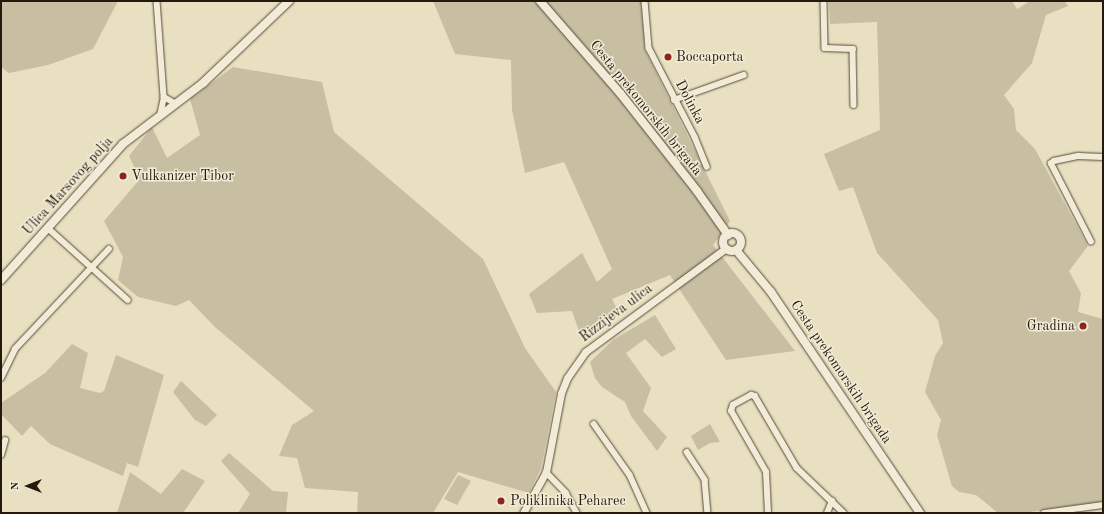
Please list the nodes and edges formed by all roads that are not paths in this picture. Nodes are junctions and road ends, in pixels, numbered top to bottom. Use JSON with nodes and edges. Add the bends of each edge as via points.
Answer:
{"nodes":[{"id":1,"x":157,"y":1,"type":"edge"},
{"id":2,"x":289,"y":1,"type":"edge"},
{"id":3,"x":540,"y":1,"type":"edge"},
{"id":4,"x":645,"y":1,"type":"edge"},
{"id":5,"x":824,"y":1,"type":"edge"},
{"id":6,"x":744,"y":75,"type":"dead end"},
{"id":7,"x":164,"y":97,"type":"junction"},
{"id":8,"x":674,"y":100,"type":"junction"},
{"id":9,"x":176,"y":104,"type":"junction"},
{"id":10,"x":854,"y":105,"type":"dead end"},
{"id":11,"x":160,"y":116,"type":"junction"},
{"id":12,"x":1103,"y":157,"type":"edge"},
{"id":13,"x":707,"y":167,"type":"dead end"},
{"id":14,"x":49,"y":229,"type":"junction"},
{"id":15,"x":728,"y":235,"type":"junction"},
{"id":16,"x":1091,"y":242,"type":"dead end"},
{"id":17,"x":726,"y":248,"type":"junction"},
{"id":18,"x":109,"y":249,"type":"dead end"},
{"id":19,"x":736,"y":250,"type":"junction"},
{"id":20,"x":92,"y":268,"type":"junction"},
{"id":21,"x":1,"y":280,"type":"edge"},
{"id":22,"x":128,"y":300,"type":"dead end"},
{"id":23,"x":1,"y":378,"type":"edge"},
{"id":24,"x":594,"y":424,"type":"dead end"},
{"id":25,"x":5,"y":441,"type":"dead end"},
{"id":26,"x":686,"y":452,"type":"dead end"},
{"id":27,"x":1,"y":455,"type":"edge"},
{"id":28,"x":546,"y":472,"type":"junction"},
{"id":29,"x":832,"y":501,"type":"junction"},
{"id":30,"x":1103,"y":505,"type":"edge"},
{"id":31,"x":523,"y":513,"type":"edge"},
{"id":32,"x":577,"y":513,"type":"edge"},
{"id":33,"x":646,"y":513,"type":"edge"},
{"id":34,"x":708,"y":513,"type":"edge"},
{"id":35,"x":768,"y":513,"type":"edge"},
{"id":36,"x":827,"y":513,"type":"edge"},
{"id":37,"x":844,"y":513,"type":"edge"},
{"id":38,"x":920,"y":513,"type":"edge"},
{"id":39,"x":1044,"y":513,"type":"edge"}],
"edges":[{"from":1,"to":7,"type":"street"},
{"from":2,"to":9,"type":"main road","name":"Ulica Marsovog polja","via":[[217,71]]},
{"from":3,"to":15,"type":"main road","name":"Cesta prekomorskih brigada","via":[[620,93]]},
{"from":4,"to":8,"type":"street","name":"Dolinka","via":[[649,48]]},
{"from":5,"to":10,"type":"street","via":[[824,48],[853,49]]},
{"from":6,"to":8,"type":"street"},
{"from":7,"to":9,"type":"street"},
{"from":7,"to":11,"type":"street"},
{"from":8,"to":13,"type":"street","name":"Dolinka","via":[[696,137]]},
{"from":9,"to":11,"type":"main road","name":"Ulica Marsovog polja"},
{"from":11,"to":14,"type":"main road","name":"Ulica Marsovog polja","via":[[122,144]]},
{"from":12,"to":16,"type":"street","via":[[1078,156],[1054,161],[1051,164]]},
{"from":14,"to":20,"type":"street"},
{"from":14,"to":21,"type":"main road","name":"Ulica Marsovog polja"},
{"from":15,"to":17,"type":"main road","via":[[724,240]]},
{"from":15,"to":19,"type":"main road","via":[[734,234],[739,238],[740,244]]},
{"from":17,"to":19,"type":"main road"},
{"from":17,"to":28,"type":"street","name":"Rizzijeva ulica","via":[[585,352],[567,378],[561,393]]},
{"from":18,"to":20,"type":"street"},
{"from":19,"to":38,"type":"main road","name":"Cesta prekomorskih brigada","via":[[772,292]]},
{"from":20,"to":22,"type":"street"},
{"from":20,"to":23,"type":"street","via":[[16,349]]},
{"from":24,"to":33,"type":"street","via":[[630,475]]},
{"from":25,"to":27,"type":"street"},
{"from":26,"to":34,"type":"street","via":[[704,480]]},
{"from":28,"to":31,"type":"street","name":"Rizzijeva ulica"},
{"from":28,"to":32,"type":"street","via":[[566,493]]},
{"from":29,"to":35,"type":"street","via":[[797,468],[755,396],[751,394],[730,407],[766,472]]},
{"from":29,"to":36,"type":"street"},
{"from":29,"to":37,"type":"street"},
{"from":30,"to":39,"type":"street"}]}
